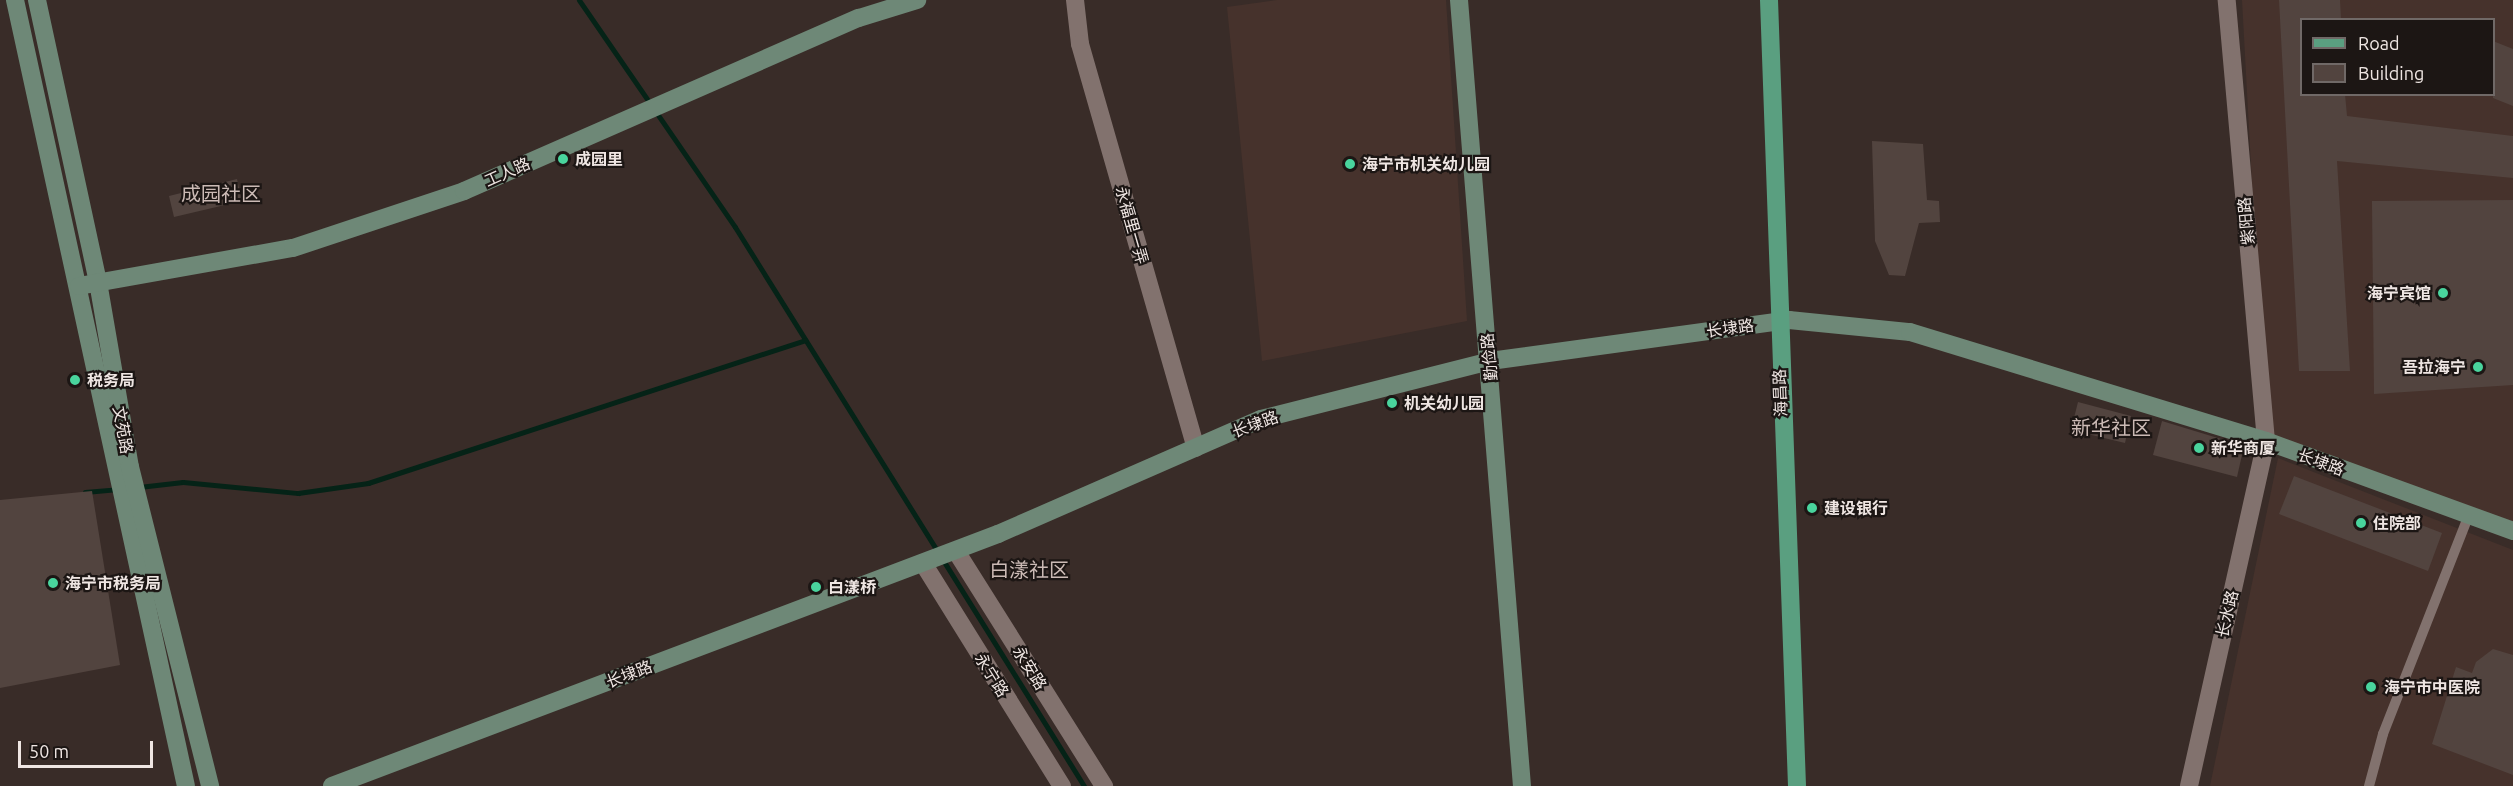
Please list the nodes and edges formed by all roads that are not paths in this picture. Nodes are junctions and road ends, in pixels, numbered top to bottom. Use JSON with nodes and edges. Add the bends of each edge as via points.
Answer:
{"nodes":[{"id":1,"x":15,"y":0,"type":"edge"},
{"id":2,"x":37,"y":0,"type":"edge"},
{"id":3,"x":917,"y":0,"type":"edge"},
{"id":4,"x":1074,"y":0,"type":"edge"},
{"id":5,"x":1459,"y":0,"type":"edge"},
{"id":6,"x":1769,"y":0,"type":"edge"},
{"id":7,"x":1779,"y":0,"type":"edge"},
{"id":8,"x":2227,"y":0,"type":"edge"},
{"id":9,"x":98,"y":282,"type":"junction"},
{"id":10,"x":79,"y":286,"type":"junction"},
{"id":11,"x":1783,"y":321,"type":"junction"},
{"id":12,"x":1490,"y":361,"type":"junction"},
{"id":13,"x":2266,"y":441,"type":"junction"},
{"id":14,"x":1196,"y":448,"type":"junction"},
{"id":15,"x":123,"y":469,"type":"junction"},
{"id":16,"x":2469,"y":515,"type":"junction"},
{"id":17,"x":133,"y":516,"type":"junction"},
{"id":18,"x":2513,"y":531,"type":"edge"},
{"id":19,"x":953,"y":551,"type":"junction"},
{"id":20,"x":924,"y":563,"type":"junction"},
{"id":21,"x":186,"y":786,"type":"edge"},
{"id":22,"x":210,"y":786,"type":"edge"},
{"id":23,"x":332,"y":786,"type":"edge"},
{"id":24,"x":1062,"y":786,"type":"edge"},
{"id":25,"x":1104,"y":786,"type":"edge"},
{"id":26,"x":1522,"y":786,"type":"edge"},
{"id":27,"x":1797,"y":786,"type":"edge"},
{"id":28,"x":1807,"y":786,"type":"edge"},
{"id":29,"x":2189,"y":786,"type":"edge"},
{"id":30,"x":2369,"y":786,"type":"edge"}],
"edges":[{"from":1,"to":10,"type":"street","name":"文苑路"},
{"from":2,"to":9,"type":"street","name":"文苑路"},
{"from":3,"to":9,"type":"street","name":"工人路","via":[[859,18],[464,191],[293,248]]},
{"from":4,"to":14,"type":"street","name":"永福里一弄","via":[[1080,44]]},
{"from":5,"to":12,"type":"street","name":"勤俭路"},
{"from":6,"to":11,"type":"main road","name":"海昌路"},
{"from":7,"to":11,"type":"main road","name":"海昌路"},
{"from":8,"to":13,"type":"street","name":"紫阳路"},
{"from":9,"to":10,"type":"street","name":"工人路"},
{"from":9,"to":15,"type":"street","name":"文苑路"},
{"from":10,"to":15,"type":"street","name":"文苑路"},
{"from":11,"to":12,"type":"street","name":"长埭路"},
{"from":11,"to":13,"type":"street","name":"长埭路","via":[[1910,332]]},
{"from":11,"to":27,"type":"main road","name":"海昌路"},
{"from":11,"to":28,"type":"main road","name":"海昌路"},
{"from":12,"to":14,"type":"street","name":"长埭路","via":[[1262,419]]},
{"from":12,"to":26,"type":"street","name":"勤俭路"},
{"from":13,"to":16,"type":"street","name":"长埭路"},
{"from":13,"to":29,"type":"street","name":"长水路"},
{"from":14,"to":19,"type":"street","name":"长埭路"},
{"from":15,"to":17,"type":"street","name":"文苑路"},
{"from":16,"to":18,"type":"street","name":"长埭路"},
{"from":16,"to":30,"type":"lane","via":[[2383,734]]},
{"from":17,"to":21,"type":"street","name":"文苑路"},
{"from":17,"to":22,"type":"street","name":"文苑路"},
{"from":19,"to":20,"type":"street"},
{"from":19,"to":25,"type":"street","name":"永安路"},
{"from":20,"to":23,"type":"street","name":"长埭路"},
{"from":20,"to":24,"type":"street","name":"永宁路"}]}
